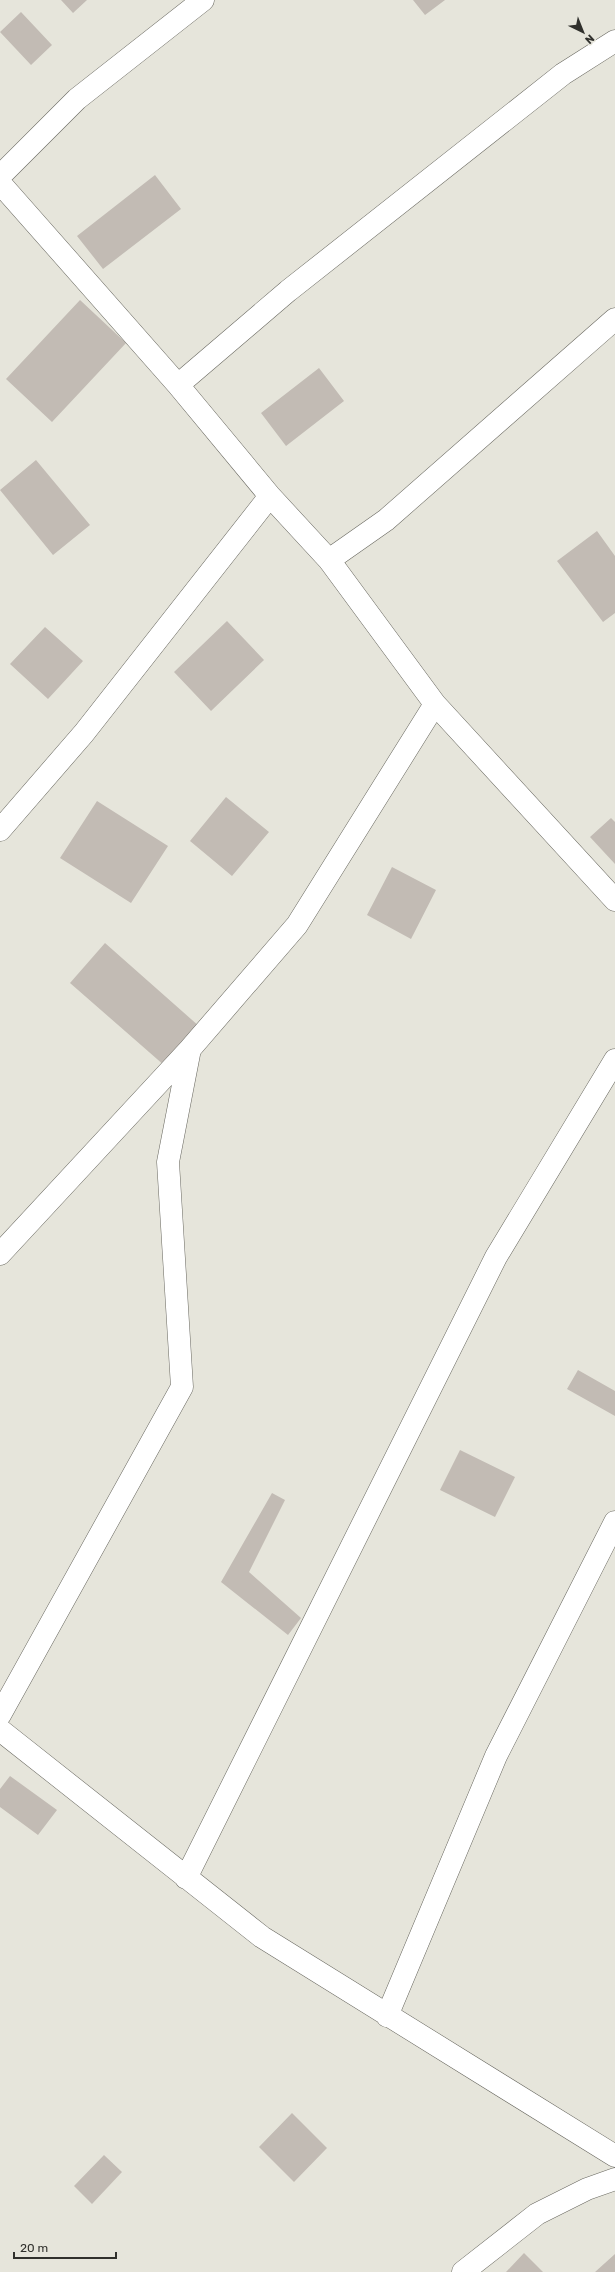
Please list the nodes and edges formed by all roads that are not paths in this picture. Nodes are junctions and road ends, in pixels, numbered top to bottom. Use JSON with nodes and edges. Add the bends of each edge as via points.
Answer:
{"nodes":[{"id":1,"x":203,"y":0,"type":"edge"},
{"id":2,"x":615,"y":41,"type":"edge"},
{"id":3,"x":0,"y":176,"type":"edge"},
{"id":4,"x":0,"y":183,"type":"edge"},
{"id":5,"x":615,"y":318,"type":"edge"},
{"id":6,"x":178,"y":385,"type":"junction"},
{"id":7,"x":270,"y":496,"type":"junction"},
{"id":8,"x":329,"y":560,"type":"junction"},
{"id":9,"x":435,"y":704,"type":"junction"},
{"id":10,"x":0,"y":830,"type":"edge"},
{"id":11,"x":615,"y":900,"type":"edge"},
{"id":12,"x":190,"y":1049,"type":"junction"},
{"id":13,"x":615,"y":1060,"type":"edge"},
{"id":14,"x":0,"y":1254,"type":"edge"},
{"id":15,"x":615,"y":1522,"type":"edge"},
{"id":16,"x":0,"y":1715,"type":"edge"},
{"id":17,"x":0,"y":1730,"type":"edge"},
{"id":18,"x":186,"y":1878,"type":"junction"},
{"id":19,"x":388,"y":2016,"type":"junction"},
{"id":20,"x":615,"y":2156,"type":"edge"},
{"id":21,"x":615,"y":2179,"type":"edge"},
{"id":22,"x":463,"y":2272,"type":"edge"}],
"edges":[{"from":1,"to":3,"type":"street","via":[[78,99]]},
{"from":2,"to":6,"type":"street","via":[[564,74],[288,291]]},
{"from":4,"to":6,"type":"street"},
{"from":5,"to":8,"type":"street","via":[[386,520]]},
{"from":6,"to":7,"type":"street"},
{"from":7,"to":8,"type":"street"},
{"from":7,"to":10,"type":"street","via":[[84,733]]},
{"from":8,"to":9,"type":"street"},
{"from":9,"to":11,"type":"street"},
{"from":9,"to":12,"type":"street","via":[[297,925]]},
{"from":12,"to":14,"type":"street"},
{"from":12,"to":16,"type":"street","via":[[168,1162],[182,1387]]},
{"from":13,"to":18,"type":"street","via":[[496,1257]]},
{"from":15,"to":19,"type":"street","via":[[496,1756]]},
{"from":17,"to":18,"type":"street"},
{"from":18,"to":19,"type":"street","via":[[262,1937]]},
{"from":19,"to":20,"type":"street"},
{"from":21,"to":22,"type":"street","via":[[587,2189],[537,2214]]}]}
